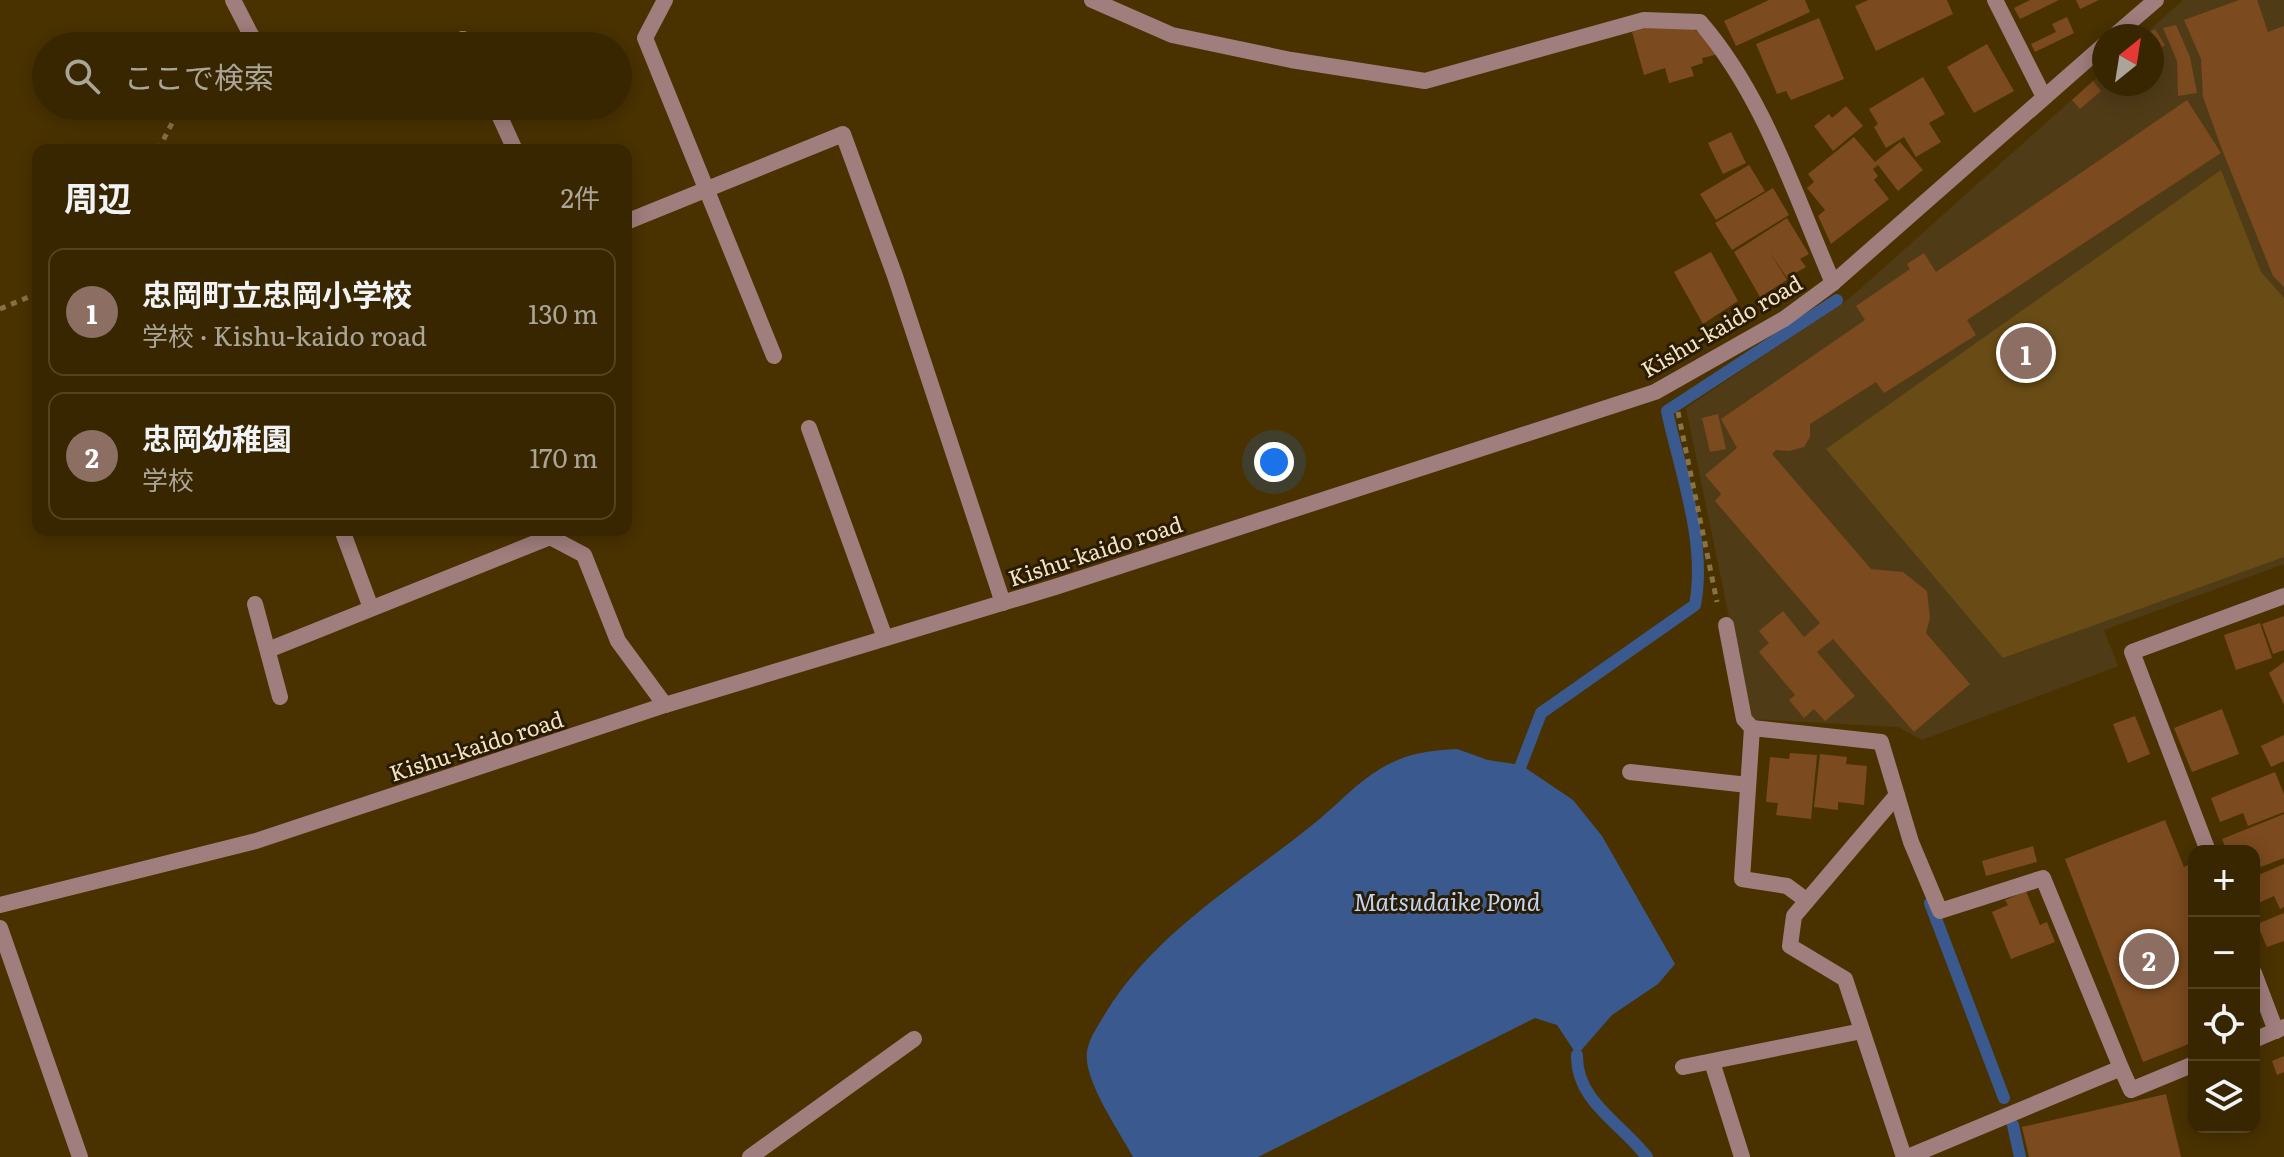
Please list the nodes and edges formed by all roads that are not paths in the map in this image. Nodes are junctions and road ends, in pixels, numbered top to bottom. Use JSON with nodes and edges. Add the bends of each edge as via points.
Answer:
{"nodes":[{"id":1,"x":233,"y":0,"type":"edge"},
{"id":2,"x":665,"y":0,"type":"edge"},
{"id":3,"x":1092,"y":0,"type":"edge"},
{"id":4,"x":1995,"y":0,"type":"edge"},
{"id":5,"x":2156,"y":0,"type":"edge"},
{"id":6,"x":2128,"y":24,"type":"edge"},
{"id":7,"x":249,"y":32,"type":"edge"},
{"id":8,"x":2092,"y":55,"type":"edge"},
{"id":9,"x":2044,"y":97,"type":"junction"},
{"id":10,"x":501,"y":120,"type":"edge"},
{"id":11,"x":512,"y":144,"type":"edge"},
{"id":12,"x":707,"y":189,"type":"junction"},
{"id":13,"x":632,"y":220,"type":"edge"},
{"id":14,"x":1833,"y":283,"type":"junction"},
{"id":15,"x":774,"y":356,"type":"dead end"},
{"id":16,"x":809,"y":428,"type":"dead end"},
{"id":17,"x":344,"y":536,"type":"edge"},
{"id":18,"x":544,"y":536,"type":"edge"},
{"id":19,"x":552,"y":536,"type":"edge"},
{"id":20,"x":2284,"y":596,"type":"edge"},
{"id":21,"x":1003,"y":603,"type":"junction"},
{"id":22,"x":255,"y":604,"type":"dead end"},
{"id":23,"x":371,"y":608,"type":"junction"},
{"id":24,"x":1726,"y":625,"type":"road end"},
{"id":25,"x":885,"y":638,"type":"junction"},
{"id":26,"x":268,"y":650,"type":"junction"},
{"id":27,"x":280,"y":697,"type":"dead end"},
{"id":28,"x":665,"y":705,"type":"junction"},
{"id":29,"x":1752,"y":728,"type":"junction"},
{"id":30,"x":1630,"y":772,"type":"dead end"},
{"id":31,"x":1748,"y":785,"type":"junction"},
{"id":32,"x":1897,"y":795,"type":"junction"},
{"id":33,"x":2206,"y":845,"type":"edge"},
{"id":34,"x":1806,"y":900,"type":"junction"},
{"id":35,"x":0,"y":905,"type":"edge"},
{"id":36,"x":0,"y":928,"type":"edge"},
{"id":37,"x":2260,"y":986,"type":"edge"},
{"id":38,"x":2280,"y":1029,"type":"edge"},
{"id":39,"x":1862,"y":1031,"type":"junction"},
{"id":40,"x":2260,"y":1037,"type":"edge"},
{"id":41,"x":914,"y":1039,"type":"dead end"},
{"id":42,"x":1712,"y":1062,"type":"junction"},
{"id":43,"x":2188,"y":1066,"type":"edge"},
{"id":44,"x":1683,"y":1067,"type":"dead end"},
{"id":45,"x":2121,"y":1068,"type":"junction"},
{"id":46,"x":80,"y":1157,"type":"edge"},
{"id":47,"x":750,"y":1157,"type":"edge"},
{"id":48,"x":1742,"y":1157,"type":"edge"},
{"id":49,"x":1906,"y":1157,"type":"edge"}],
"edges":[{"from":1,"to":7,"type":"street"},
{"from":2,"to":12,"type":"street","via":[[645,38]]},
{"from":3,"to":14,"type":"street","via":[[1172,35],[1425,81],[1644,20],[1700,22],[1726,52],[1755,101]]},
{"from":4,"to":9,"type":"street"},
{"from":5,"to":6,"type":"street"},
{"from":8,"to":9,"type":"street","name":"Kishu-kaido road"},
{"from":9,"to":14,"type":"street","name":"Kishu-kaido road"},
{"from":10,"to":11,"type":"street"},
{"from":12,"to":13,"type":"street"},
{"from":12,"to":15,"type":"street"},
{"from":12,"to":21,"type":"street","via":[[843,134]]},
{"from":14,"to":21,"type":"street","name":"Kishu-kaido road","via":[[1784,319],[1655,392]]},
{"from":16,"to":25,"type":"street"},
{"from":17,"to":23,"type":"street"},
{"from":18,"to":23,"type":"street"},
{"from":19,"to":28,"type":"street","via":[[584,555],[618,641]]},
{"from":20,"to":33,"type":"street","via":[[2132,652]]},
{"from":21,"to":25,"type":"street","name":"Kishu-kaido road"},
{"from":22,"to":26,"type":"street"},
{"from":23,"to":26,"type":"street"},
{"from":24,"to":29,"type":"street","via":[[1744,719]]},
{"from":25,"to":28,"type":"street","name":"Kishu-kaido road"},
{"from":26,"to":27,"type":"street"},
{"from":28,"to":35,"type":"street","name":"Kishu-kaido road","via":[[256,841]]},
{"from":29,"to":31,"type":"street"},
{"from":29,"to":32,"type":"street","via":[[1881,742]]},
{"from":30,"to":31,"type":"street"},
{"from":31,"to":34,"type":"street","via":[[1742,879],[1787,886]]},
{"from":32,"to":34,"type":"street"},
{"from":32,"to":45,"type":"street","via":[[1940,911],[2043,878]]},
{"from":34,"to":39,"type":"street","via":[[1794,916],[1790,946],[1845,979]]},
{"from":36,"to":46,"type":"street"},
{"from":37,"to":38,"type":"street"},
{"from":38,"to":40,"type":"street"},
{"from":39,"to":42,"type":"street"},
{"from":39,"to":49,"type":"street"},
{"from":41,"to":47,"type":"street"},
{"from":42,"to":44,"type":"street"},
{"from":42,"to":48,"type":"street"},
{"from":43,"to":45,"type":"street","via":[[2131,1090]]},
{"from":45,"to":49,"type":"street"}]}
